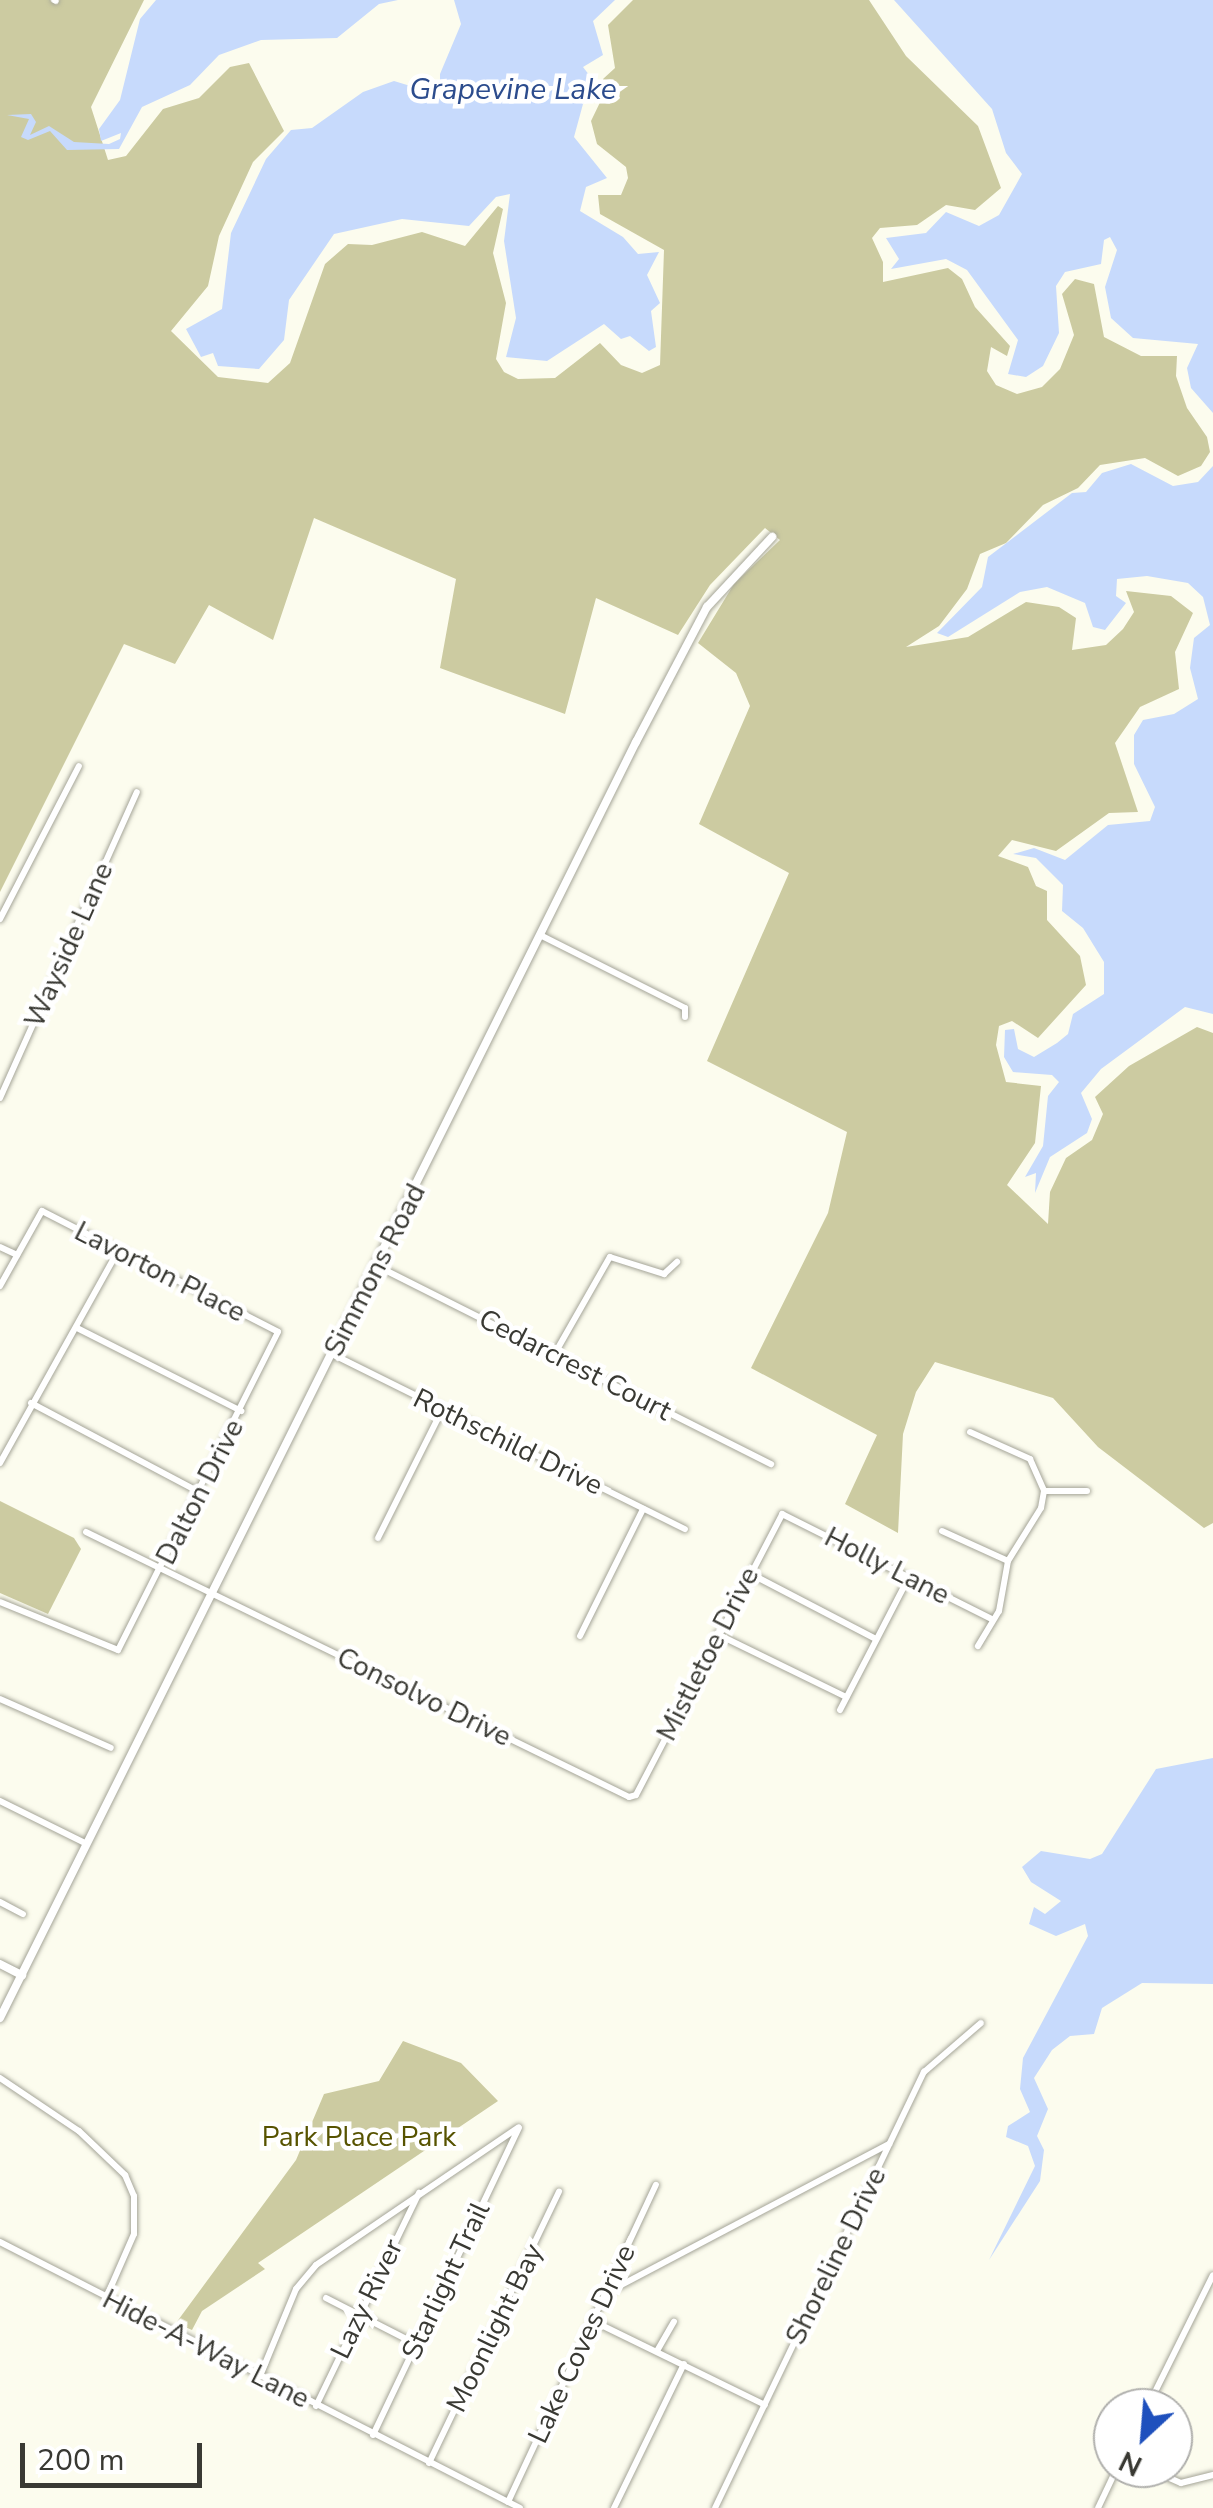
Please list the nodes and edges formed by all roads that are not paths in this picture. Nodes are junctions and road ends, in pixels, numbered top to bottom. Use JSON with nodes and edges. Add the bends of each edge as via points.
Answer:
{"nodes":[{"id":1,"x":772,"y":537,"type":"dead end"},
{"id":2,"x":78,"y":766,"type":"dead end"},
{"id":3,"x":137,"y":792,"type":"dead end"},
{"id":4,"x":0,"y":919,"type":"edge"},
{"id":5,"x":542,"y":936,"type":"junction"},
{"id":6,"x":685,"y":1017,"type":"dead end"},
{"id":7,"x":0,"y":1098,"type":"edge"},
{"id":8,"x":0,"y":1247,"type":"edge"},
{"id":9,"x":117,"y":1253,"type":"junction"},
{"id":10,"x":16,"y":1255,"type":"junction"},
{"id":11,"x":678,"y":1262,"type":"dead end"},
{"id":12,"x":379,"y":1267,"type":"junction"},
{"id":13,"x":0,"y":1286,"type":"edge"},
{"id":14,"x":79,"y":1329,"type":"junction"},
{"id":15,"x":278,"y":1332,"type":"joint"},
{"id":16,"x":332,"y":1354,"type":"junction"},
{"id":17,"x":554,"y":1355,"type":"junction"},
{"id":18,"x":31,"y":1402,"type":"junction"},
{"id":19,"x":442,"y":1410,"type":"junction"},
{"id":20,"x":241,"y":1411,"type":"junction"},
{"id":21,"x":970,"y":1432,"type":"dead end"},
{"id":22,"x":0,"y":1464,"type":"edge"},
{"id":23,"x":771,"y":1464,"type":"dead end"},
{"id":24,"x":1044,"y":1491,"type":"junction"},
{"id":25,"x":1087,"y":1491,"type":"dead end"},
{"id":26,"x":199,"y":1492,"type":"junction"},
{"id":27,"x":643,"y":1509,"type":"junction"},
{"id":28,"x":782,"y":1514,"type":"joint"},
{"id":29,"x":685,"y":1530,"type":"dead end"},
{"id":30,"x":942,"y":1531,"type":"dead end"},
{"id":31,"x":86,"y":1532,"type":"dead end"},
{"id":32,"x":378,"y":1538,"type":"dead end"},
{"id":33,"x":1008,"y":1561,"type":"junction"},
{"id":34,"x":161,"y":1569,"type":"junction"},
{"id":35,"x":748,"y":1573,"type":"junction"},
{"id":36,"x":909,"y":1577,"type":"junction"},
{"id":37,"x":213,"y":1594,"type":"junction"},
{"id":38,"x":0,"y":1602,"type":"edge"},
{"id":39,"x":992,"y":1619,"type":"junction"},
{"id":40,"x":717,"y":1634,"type":"junction"},
{"id":41,"x":580,"y":1636,"type":"dead end"},
{"id":42,"x":876,"y":1639,"type":"junction"},
{"id":43,"x":978,"y":1646,"type":"dead end"},
{"id":44,"x":0,"y":1698,"type":"edge"},
{"id":45,"x":846,"y":1698,"type":"junction"},
{"id":46,"x":840,"y":1710,"type":"dead end"},
{"id":47,"x":110,"y":1748,"type":"dead end"},
{"id":48,"x":636,"y":1795,"type":"joint"},
{"id":49,"x":0,"y":1801,"type":"edge"},
{"id":50,"x":88,"y":1845,"type":"junction"},
{"id":51,"x":0,"y":1902,"type":"edge"},
{"id":52,"x":23,"y":1914,"type":"dead end"},
{"id":53,"x":0,"y":1964,"type":"edge"},
{"id":54,"x":22,"y":1975,"type":"junction"},
{"id":55,"x":0,"y":2018,"type":"edge"},
{"id":56,"x":981,"y":2023,"type":"dead end"},
{"id":57,"x":0,"y":2078,"type":"edge"},
{"id":58,"x":890,"y":2144,"type":"junction"},
{"id":59,"x":656,"y":2186,"type":"dead end"},
{"id":60,"x":420,"y":2192,"type":"junction"},
{"id":61,"x":559,"y":2192,"type":"dead end"},
{"id":62,"x":0,"y":2242,"type":"edge"},
{"id":63,"x":1213,"y":2275,"type":"edge"},
{"id":64,"x":606,"y":2293,"type":"junction"},
{"id":65,"x":106,"y":2298,"type":"junction"},
{"id":66,"x":326,"y":2298,"type":"dead end"},
{"id":67,"x":360,"y":2314,"type":"junction"},
{"id":68,"x":595,"y":2322,"type":"junction"},
{"id":69,"x":674,"y":2322,"type":"dead end"},
{"id":70,"x":416,"y":2344,"type":"junction"},
{"id":71,"x":657,"y":2351,"type":"junction"},
{"id":72,"x":684,"y":2364,"type":"junction"},
{"id":73,"x":260,"y":2376,"type":"junction"},
{"id":74,"x":1157,"y":2388,"type":"edge"},
{"id":75,"x":316,"y":2406,"type":"junction"},
{"id":76,"x":765,"y":2406,"type":"junction"},
{"id":77,"x":373,"y":2435,"type":"junction"},
{"id":78,"x":429,"y":2464,"type":"junction"},
{"id":79,"x":508,"y":2502,"type":"junction"},
{"id":80,"x":520,"y":2508,"type":"edge"},
{"id":81,"x":614,"y":2508,"type":"edge"},
{"id":82,"x":715,"y":2508,"type":"edge"}],
"edges":[{"from":1,"to":5,"type":"street","name":"Simmons Road","via":[[707,607]]},
{"from":2,"to":4,"type":"street"},
{"from":3,"to":7,"type":"street","name":"Wayside Lane"},
{"from":5,"to":6,"type":"street","via":[[685,1008]]},
{"from":5,"to":12,"type":"street","name":"Simmons Road"},
{"from":8,"to":10,"type":"street"},
{"from":9,"to":10,"type":"street","name":"Lavorton Place","via":[[42,1212]]},
{"from":9,"to":14,"type":"street"},
{"from":9,"to":15,"type":"street","name":"Lavorton Place"},
{"from":10,"to":13,"type":"street"},
{"from":11,"to":17,"type":"street","via":[[664,1274],[610,1257]]},
{"from":12,"to":16,"type":"street","name":"Simmons Road"},
{"from":12,"to":17,"type":"street","name":"Cedarcrest Court"},
{"from":14,"to":18,"type":"street"},
{"from":14,"to":20,"type":"street"},
{"from":15,"to":20,"type":"street","name":"Dalton Drive"},
{"from":16,"to":19,"type":"street","name":"Rothschild Drive"},
{"from":16,"to":37,"type":"street","name":"Simmons Road"},
{"from":17,"to":23,"type":"street","name":"Cedarcrest Court"},
{"from":18,"to":22,"type":"street"},
{"from":18,"to":26,"type":"street"},
{"from":19,"to":27,"type":"street","name":"Rothschild Drive"},
{"from":19,"to":32,"type":"street"},
{"from":20,"to":26,"type":"street","name":"Dalton Drive"},
{"from":21,"to":24,"type":"street","via":[[1030,1459]]},
{"from":24,"to":25,"type":"street"},
{"from":24,"to":33,"type":"street","via":[[1042,1508]]},
{"from":26,"to":34,"type":"street","name":"Dalton Drive"},
{"from":27,"to":29,"type":"street","name":"Rothschild Drive"},
{"from":27,"to":41,"type":"street"},
{"from":28,"to":35,"type":"street","name":"Mistletoe Drive"},
{"from":28,"to":36,"type":"street","name":"Holly Lane"},
{"from":30,"to":33,"type":"street"},
{"from":31,"to":34,"type":"street","name":"Consolvo Drive"},
{"from":33,"to":39,"type":"street"},
{"from":34,"to":37,"type":"street","name":"Consolvo Drive"},
{"from":34,"to":38,"type":"street","name":"Dalton Drive","via":[[118,1650]]},
{"from":35,"to":40,"type":"street","name":"Mistletoe Drive"},
{"from":35,"to":42,"type":"street"},
{"from":36,"to":39,"type":"street","name":"Holly Lane"},
{"from":36,"to":42,"type":"street"},
{"from":37,"to":48,"type":"street","name":"Consolvo Drive","via":[[622,1795]]},
{"from":37,"to":50,"type":"street","name":"Simmons Road"},
{"from":39,"to":43,"type":"street"},
{"from":40,"to":45,"type":"street"},
{"from":40,"to":48,"type":"street","name":"Mistletoe Drive"},
{"from":42,"to":45,"type":"street"},
{"from":44,"to":47,"type":"street"},
{"from":45,"to":46,"type":"street"},
{"from":49,"to":50,"type":"street"},
{"from":50,"to":54,"type":"street","name":"Simmons Road"},
{"from":51,"to":52,"type":"street"},
{"from":53,"to":54,"type":"street"},
{"from":54,"to":55,"type":"street","name":"Simmons Road"},
{"from":56,"to":58,"type":"street","name":"Shoreline Drive","via":[[928,2065]]},
{"from":57,"to":65,"type":"street","via":[[78,2132],[125,2175],[134,2196],[134,2234]]},
{"from":58,"to":64,"type":"street"},
{"from":58,"to":76,"type":"street","name":"Shoreline Drive"},
{"from":59,"to":64,"type":"street","name":"Lake Coves Drive"},
{"from":60,"to":67,"type":"street","name":"Lazy River"},
{"from":60,"to":70,"type":"street","name":"Starlight Trail","via":[[520,2126]]},
{"from":60,"to":73,"type":"street","via":[[307,2276]]},
{"from":61,"to":78,"type":"street","name":"Moonlight Bay"},
{"from":62,"to":65,"type":"street","name":"Hide-A-Way Lane"},
{"from":63,"to":74,"type":"street"},
{"from":64,"to":68,"type":"street","name":"Lake Coves Drive"},
{"from":65,"to":73,"type":"street","name":"Hide-A-Way Lane"},
{"from":66,"to":67,"type":"street"},
{"from":67,"to":70,"type":"street"},
{"from":67,"to":75,"type":"street","name":"Lazy River"},
{"from":68,"to":71,"type":"street"},
{"from":68,"to":79,"type":"street","name":"Lake Coves Drive"},
{"from":69,"to":71,"type":"street"},
{"from":70,"to":77,"type":"street","name":"Starlight Trail"},
{"from":71,"to":72,"type":"street"},
{"from":72,"to":76,"type":"street"},
{"from":72,"to":81,"type":"street"},
{"from":73,"to":75,"type":"street","name":"Hide-A-Way Lane"},
{"from":75,"to":77,"type":"street","name":"Hide-A-Way Lane"},
{"from":76,"to":82,"type":"street","name":"Shoreline Drive"},
{"from":77,"to":78,"type":"street","name":"Hide-A-Way Lane"},
{"from":78,"to":79,"type":"street","name":"Hide-A-Way Lane"},
{"from":79,"to":80,"type":"street","name":"Hide-A-Way Lane"}]}
